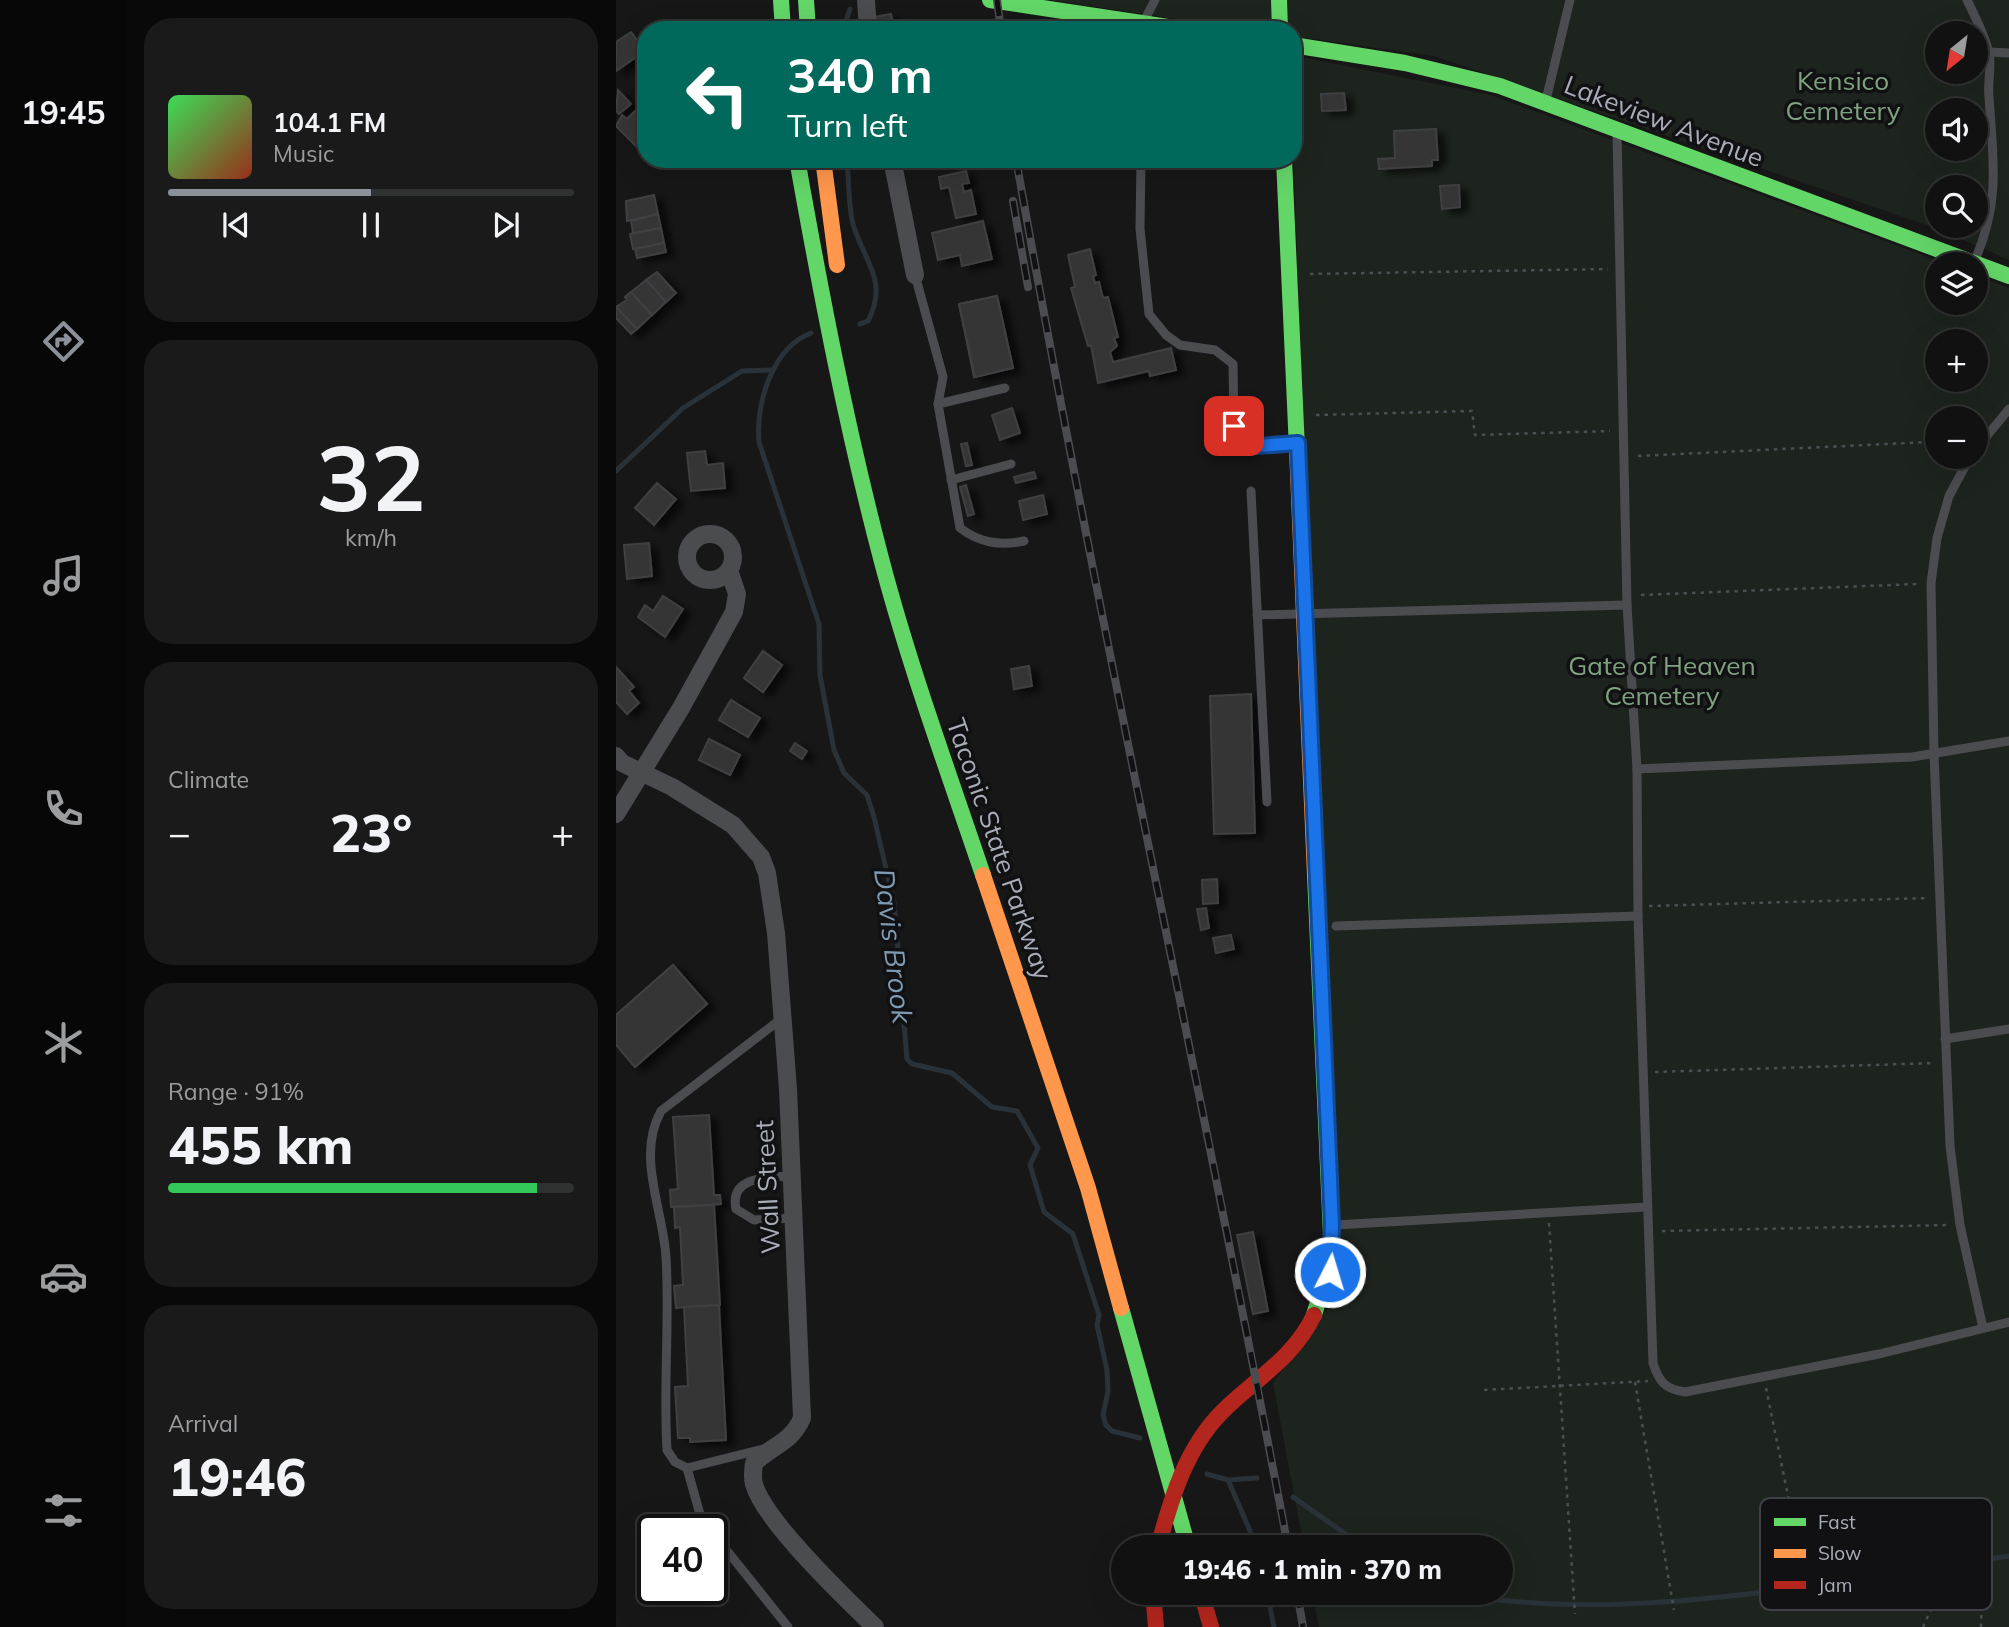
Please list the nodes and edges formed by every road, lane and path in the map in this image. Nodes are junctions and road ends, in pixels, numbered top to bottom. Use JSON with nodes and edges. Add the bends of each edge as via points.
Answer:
{"nodes":[{"id":1,"x":781,"y":0,"type":"edge"},
{"id":2,"x":806,"y":0,"type":"edge"},
{"id":3,"x":866,"y":0,"type":"edge"},
{"id":4,"x":990,"y":0,"type":"edge"},
{"id":5,"x":1155,"y":0,"type":"edge"},
{"id":6,"x":1279,"y":0,"type":"edge"},
{"id":7,"x":1570,"y":0,"type":"edge"},
{"id":8,"x":1967,"y":0,"type":"edge"},
{"id":9,"x":782,"y":21,"type":"edge"},
{"id":10,"x":807,"y":21,"type":"edge"},
{"id":11,"x":867,"y":21,"type":"edge"},
{"id":12,"x":1109,"y":21,"type":"edge"},
{"id":13,"x":1146,"y":21,"type":"edge"},
{"id":14,"x":1280,"y":21,"type":"edge"},
{"id":15,"x":1302,"y":47,"type":"edge"},
{"id":16,"x":1989,"y":52,"type":"junction"},
{"id":17,"x":2009,"y":53,"type":"edge"},
{"id":18,"x":1545,"y":102,"type":"junction"},
{"id":19,"x":1617,"y":129,"type":"junction"},
{"id":20,"x":799,"y":168,"type":"edge"},
{"id":21,"x":823,"y":168,"type":"edge"},
{"id":22,"x":894,"y":168,"type":"edge"},
{"id":23,"x":1141,"y":168,"type":"edge"},
{"id":24,"x":1284,"y":168,"type":"edge"},
{"id":25,"x":1947,"y":252,"type":"edge"},
{"id":26,"x":1978,"y":252,"type":"edge"},
{"id":27,"x":1618,"y":268,"type":"junction"},
{"id":28,"x":1988,"y":268,"type":"edge"},
{"id":29,"x":1289,"y":274,"type":"junction"},
{"id":30,"x":915,"y":275,"type":"joint"},
{"id":31,"x":2009,"y":276,"type":"edge"},
{"id":32,"x":839,"y":281,"type":"dead end"},
{"id":33,"x":855,"y":375,"type":"dead end"},
{"id":34,"x":1005,"y":387,"type":"dead end"},
{"id":35,"x":938,"y":404,"type":"junction"},
{"id":36,"x":2009,"y":409,"type":"edge"},
{"id":37,"x":1296,"y":415,"type":"junction"},
{"id":38,"x":1624,"y":431,"type":"junction"},
{"id":39,"x":1988,"y":434,"type":"edge"},
{"id":40,"x":1925,"y":442,"type":"edge"},
{"id":41,"x":1298,"y":443,"type":"junction"},
{"id":42,"x":1625,"y":457,"type":"junction"},
{"id":43,"x":1012,"y":464,"type":"dead end"},
{"id":44,"x":1964,"y":469,"type":"edge"},
{"id":45,"x":951,"y":480,"type":"junction"},
{"id":46,"x":1251,"y":491,"type":"dead end"},
{"id":47,"x":884,"y":504,"type":"dead end"},
{"id":48,"x":1024,"y":541,"type":"dead end"},
{"id":49,"x":729,"y":570,"type":"dead end"},
{"id":50,"x":1931,"y":583,"type":"junction"},
{"id":51,"x":1628,"y":600,"type":"junction"},
{"id":52,"x":1304,"y":613,"type":"junction"},
{"id":53,"x":1257,"y":615,"type":"junction"},
{"id":54,"x":2009,"y":741,"type":"edge"},
{"id":55,"x":1934,"y":754,"type":"junction"},
{"id":56,"x":616,"y":756,"type":"edge"},
{"id":57,"x":1637,"y":769,"type":"junction"},
{"id":58,"x":641,"y":774,"type":"junction"},
{"id":59,"x":1267,"y":802,"type":"dead end"},
{"id":60,"x":616,"y":814,"type":"edge"},
{"id":61,"x":1939,"y":898,"type":"junction"},
{"id":62,"x":1638,"y":911,"type":"junction"},
{"id":63,"x":1336,"y":926,"type":"dead end"},
{"id":64,"x":781,"y":1018,"type":"junction"},
{"id":65,"x":2009,"y":1030,"type":"edge"},
{"id":66,"x":1945,"y":1039,"type":"junction"},
{"id":67,"x":1945,"y":1062,"type":"junction"},
{"id":68,"x":1643,"y":1072,"type":"junction"},
{"id":69,"x":1102,"y":1176,"type":"dead end"},
{"id":70,"x":793,"y":1177,"type":"junction"},
{"id":71,"x":1108,"y":1199,"type":"dead end"},
{"id":72,"x":1647,"y":1207,"type":"junction"},
{"id":73,"x":1548,"y":1213,"type":"junction"},
{"id":74,"x":795,"y":1218,"type":"junction"},
{"id":75,"x":1332,"y":1225,"type":"junction"},
{"id":76,"x":1960,"y":1225,"type":"junction"},
{"id":77,"x":1650,"y":1231,"type":"junction"},
{"id":78,"x":2009,"y":1322,"type":"edge"},
{"id":79,"x":1983,"y":1328,"type":"junction"},
{"id":80,"x":1764,"y":1377,"type":"junction"},
{"id":81,"x":1658,"y":1381,"type":"junction"},
{"id":82,"x":1635,"y":1382,"type":"junction"},
{"id":83,"x":1560,"y":1386,"type":"junction"},
{"id":84,"x":1485,"y":1390,"type":"dead end"},
{"id":85,"x":1179,"y":1445,"type":"dead end"},
{"id":86,"x":771,"y":1447,"type":"junction"},
{"id":87,"x":687,"y":1468,"type":"junction"},
{"id":88,"x":1186,"y":1470,"type":"junction"},
{"id":89,"x":1192,"y":1494,"type":"dead end"},
{"id":90,"x":1175,"y":1497,"type":"junction"},
{"id":91,"x":1789,"y":1498,"type":"edge"},
{"id":92,"x":700,"y":1514,"type":"edge"},
{"id":93,"x":1162,"y":1535,"type":"edge"},
{"id":94,"x":1185,"y":1535,"type":"edge"},
{"id":95,"x":728,"y":1552,"type":"edge"},
{"id":96,"x":1154,"y":1605,"type":"edge"},
{"id":97,"x":1204,"y":1605,"type":"edge"},
{"id":98,"x":1674,"y":1610,"type":"dead end"},
{"id":99,"x":1931,"y":1610,"type":"edge"},
{"id":100,"x":1575,"y":1614,"type":"dead end"},
{"id":101,"x":788,"y":1627,"type":"edge"},
{"id":102,"x":875,"y":1627,"type":"edge"},
{"id":103,"x":1156,"y":1627,"type":"edge"},
{"id":104,"x":1210,"y":1627,"type":"edge"},
{"id":105,"x":1923,"y":1627,"type":"edge"}],
"edges":[{"from":1,"to":9,"type":"main road"},
{"from":2,"to":10,"type":"main road"},
{"from":3,"to":11,"type":"street"},
{"from":4,"to":12,"type":"main road"},
{"from":5,"to":13,"type":"lane"},
{"from":6,"to":14,"type":"main road"},
{"from":7,"to":18,"type":"lane"},
{"from":8,"to":16,"type":"lane"},
{"from":15,"to":18,"type":"main road","name":"Lakeview Avenue","via":[[1461,75]]},
{"from":16,"to":17,"type":"lane"},
{"from":16,"to":26,"type":"lane","via":[[1994,203]]},
{"from":18,"to":19,"type":"main road","name":"Lakeview Avenue"},
{"from":19,"to":25,"type":"main road","name":"Lakeview Avenue"},
{"from":19,"to":27,"type":"lane"},
{"from":20,"to":90,"type":"main road","name":"Taconic State Parkway","via":[[829,340],[882,562],[916,677],[1088,1188]]},
{"from":21,"to":32,"type":"main road"},
{"from":22,"to":30,"type":"street"},
{"from":23,"to":41,"type":"lane","via":[[1140,229],[1149,314],[1180,345],[1215,350],[1233,364],[1234,426],[1241,440],[1258,446]]},
{"from":24,"to":29,"type":"main road"},
{"from":27,"to":29,"type":"path"},
{"from":27,"to":38,"type":"lane"},
{"from":28,"to":31,"type":"main road","name":"Lakeview Avenue"},
{"from":29,"to":37,"type":"main road"},
{"from":30,"to":35,"type":"lane","via":[[943,377]]},
{"from":33,"to":47,"type":"main road"},
{"from":34,"to":35,"type":"lane"},
{"from":35,"to":45,"type":"lane"},
{"from":36,"to":39,"type":"lane"},
{"from":37,"to":38,"type":"path","via":[[1472,411],[1475,435]]},
{"from":37,"to":41,"type":"main road"},
{"from":38,"to":42,"type":"lane"},
{"from":40,"to":42,"type":"path"},
{"from":41,"to":52,"type":"main road"},
{"from":42,"to":51,"type":"lane"},
{"from":43,"to":45,"type":"lane"},
{"from":44,"to":50,"type":"lane","via":[[1946,506]]},
{"from":45,"to":48,"type":"lane","via":[[960,528],[1001,545]]},
{"from":46,"to":53,"type":"lane"},
{"from":49,"to":58,"type":"street","via":[[737,594],[734,612]]},
{"from":50,"to":51,"type":"path"},
{"from":50,"to":55,"type":"lane"},
{"from":51,"to":52,"type":"lane"},
{"from":51,"to":57,"type":"lane"},
{"from":52,"to":53,"type":"lane"},
{"from":52,"to":75,"type":"main road"},
{"from":53,"to":59,"type":"lane"},
{"from":54,"to":55,"type":"lane"},
{"from":55,"to":57,"type":"lane"},
{"from":55,"to":61,"type":"lane"},
{"from":56,"to":58,"type":"street","name":"Wall Street"},
{"from":57,"to":62,"type":"lane"},
{"from":58,"to":60,"type":"street"},
{"from":58,"to":64,"type":"street","name":"Wall Street","via":[[672,786],[733,825],[761,857],[776,933]]},
{"from":61,"to":62,"type":"path"},
{"from":61,"to":66,"type":"lane"},
{"from":62,"to":63,"type":"lane"},
{"from":62,"to":68,"type":"lane"},
{"from":64,"to":70,"type":"street","name":"Wall Street"},
{"from":64,"to":87,"type":"lane","via":[[661,1111],[653,1126],[651,1165],[666,1255],[667,1450],[675,1462]]},
{"from":65,"to":66,"type":"lane"},
{"from":66,"to":67,"type":"lane"},
{"from":67,"to":68,"type":"path"},
{"from":67,"to":76,"type":"lane"},
{"from":68,"to":72,"type":"lane"},
{"from":69,"to":71,"type":"main road"},
{"from":70,"to":74,"type":"street","name":"Wall Street"},
{"from":70,"to":74,"type":"lane","via":[[747,1182],[734,1198],[736,1209],[754,1220]]},
{"from":72,"to":73,"type":"lane"},
{"from":72,"to":77,"type":"lane"},
{"from":73,"to":75,"type":"lane"},
{"from":73,"to":83,"type":"path"},
{"from":74,"to":86,"type":"street","name":"Wall Street","via":[[802,1418],[794,1436]]},
{"from":75,"to":88,"type":"main road","via":[[1327,1287],[1313,1320],[1282,1360],[1213,1422]]},
{"from":76,"to":77,"type":"path"},
{"from":76,"to":79,"type":"lane"},
{"from":77,"to":81,"type":"lane","via":[[1653,1363]]},
{"from":78,"to":79,"type":"lane"},
{"from":79,"to":80,"type":"lane"},
{"from":80,"to":81,"type":"lane","via":[[1685,1392]]},
{"from":80,"to":91,"type":"path"},
{"from":81,"to":82,"type":"path"},
{"from":82,"to":83,"type":"path"},
{"from":82,"to":98,"type":"path"},
{"from":83,"to":84,"type":"path"},
{"from":83,"to":100,"type":"path"},
{"from":85,"to":88,"type":"main road"},
{"from":86,"to":87,"type":"lane"},
{"from":86,"to":102,"type":"street","name":"Wall Street","via":[[754,1463],[754,1486],[779,1525],[835,1590]]},
{"from":87,"to":92,"type":"lane"},
{"from":88,"to":89,"type":"main road"},
{"from":88,"to":90,"type":"main road"},
{"from":90,"to":93,"type":"main road"},
{"from":90,"to":94,"type":"main road","name":"Taconic State Parkway"},
{"from":95,"to":101,"type":"lane"},
{"from":96,"to":103,"type":"main road"},
{"from":97,"to":104,"type":"main road"},
{"from":99,"to":105,"type":"path"}]}
